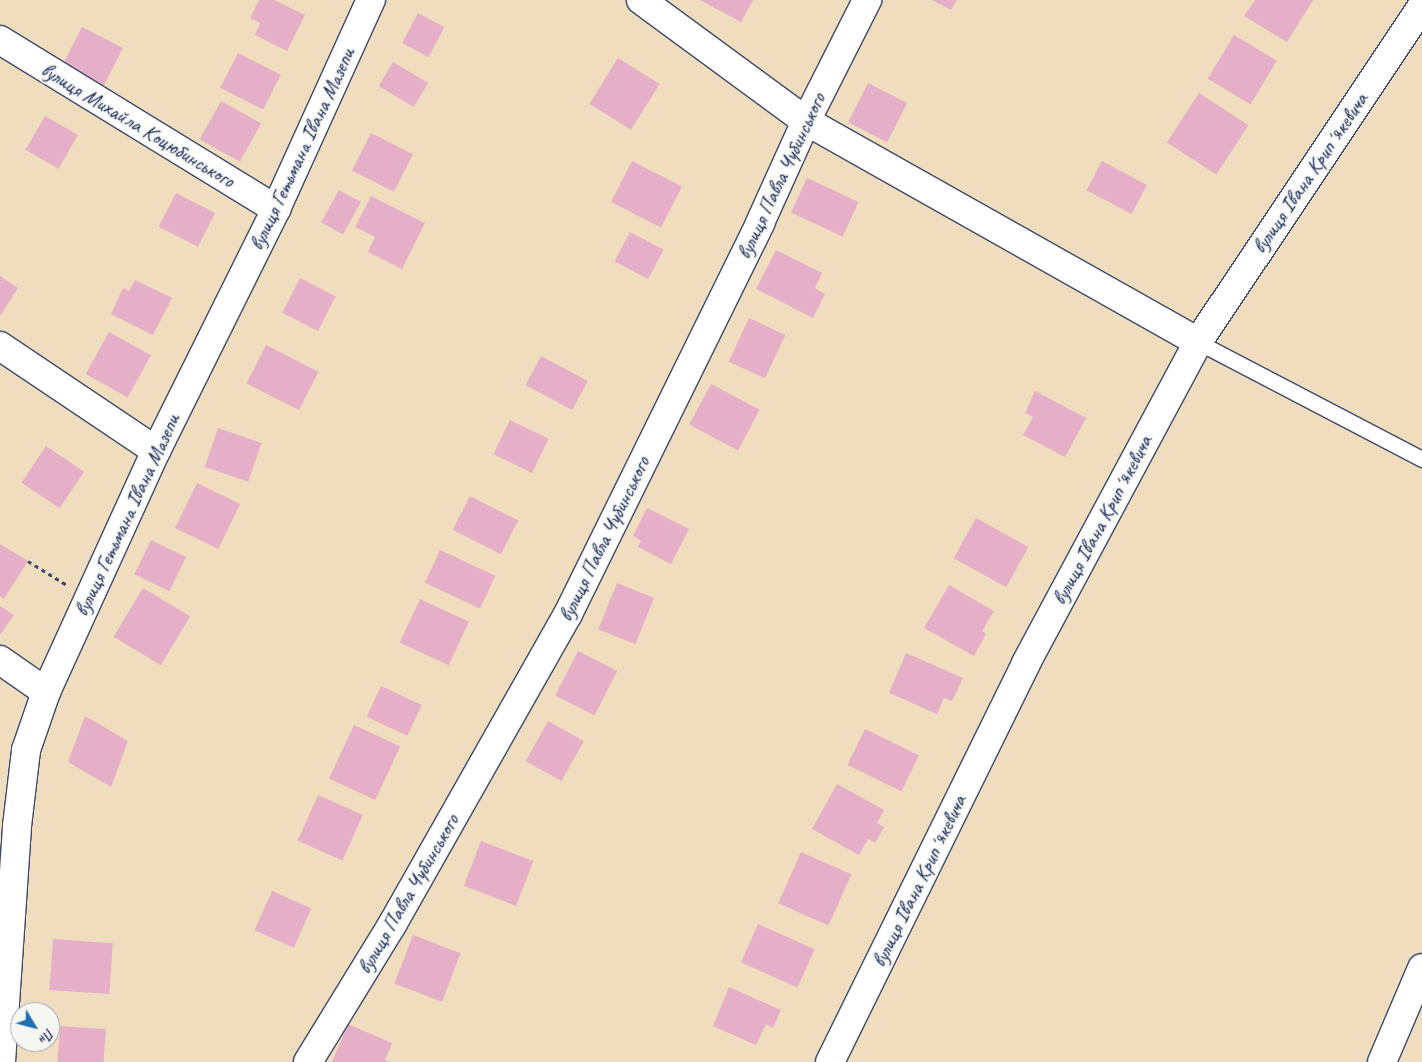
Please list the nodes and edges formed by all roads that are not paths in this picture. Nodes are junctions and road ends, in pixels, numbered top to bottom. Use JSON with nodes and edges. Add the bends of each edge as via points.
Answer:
{"nodes":[{"id":1,"x":371,"y":0,"type":"edge"},
{"id":2,"x":641,"y":0,"type":"edge"},
{"id":3,"x":867,"y":0,"type":"edge"},
{"id":4,"x":1422,"y":6,"type":"edge"},
{"id":5,"x":0,"y":40,"type":"edge"},
{"id":6,"x":806,"y":121,"type":"junction"},
{"id":7,"x":276,"y":209,"type":"junction"},
{"id":8,"x":1198,"y":342,"type":"junction"},
{"id":9,"x":0,"y":346,"type":"edge"},
{"id":10,"x":156,"y":451,"type":"junction"},
{"id":11,"x":1422,"y":459,"type":"edge"},
{"id":12,"x":0,"y":660,"type":"edge"},
{"id":13,"x":46,"y":692,"type":"junction"},
{"id":14,"x":1422,"y":968,"type":"edge"},
{"id":15,"x":1,"y":1062,"type":"edge"},
{"id":16,"x":308,"y":1062,"type":"edge"},
{"id":17,"x":830,"y":1062,"type":"edge"},
{"id":18,"x":1382,"y":1062,"type":"edge"}],
"edges":[{"from":1,"to":7,"type":"street","name":"вулиця Гетьмана Івана Мазепи"},
{"from":2,"to":6,"type":"street"},
{"from":3,"to":6,"type":"street","name":"вулиця Павла Чубинського"},
{"from":4,"to":8,"type":"street","name":"вулиця Івана Крипʼякевича"},
{"from":5,"to":7,"type":"street","name":"вулиця Михайла Коцюбинського"},
{"from":6,"to":8,"type":"street"},
{"from":6,"to":16,"type":"street","name":"вулиця Павла Чубинського","via":[[760,223],[568,614],[392,925]]},
{"from":7,"to":10,"type":"street","name":"вулиця Гетьмана Івана Мазепи"},
{"from":8,"to":11,"type":"lane"},
{"from":8,"to":17,"type":"street","name":"вулиця Івана Крипʼякевича","via":[[1026,664]]},
{"from":9,"to":10,"type":"street"},
{"from":10,"to":13,"type":"street","name":"вулиця Гетьмана Івана Мазепи"},
{"from":12,"to":13,"type":"street"},
{"from":13,"to":15,"type":"street","name":"вулиця Гетьмана Івана Мазепи","via":[[26,750],[18,816]]},
{"from":14,"to":18,"type":"street"}]}
